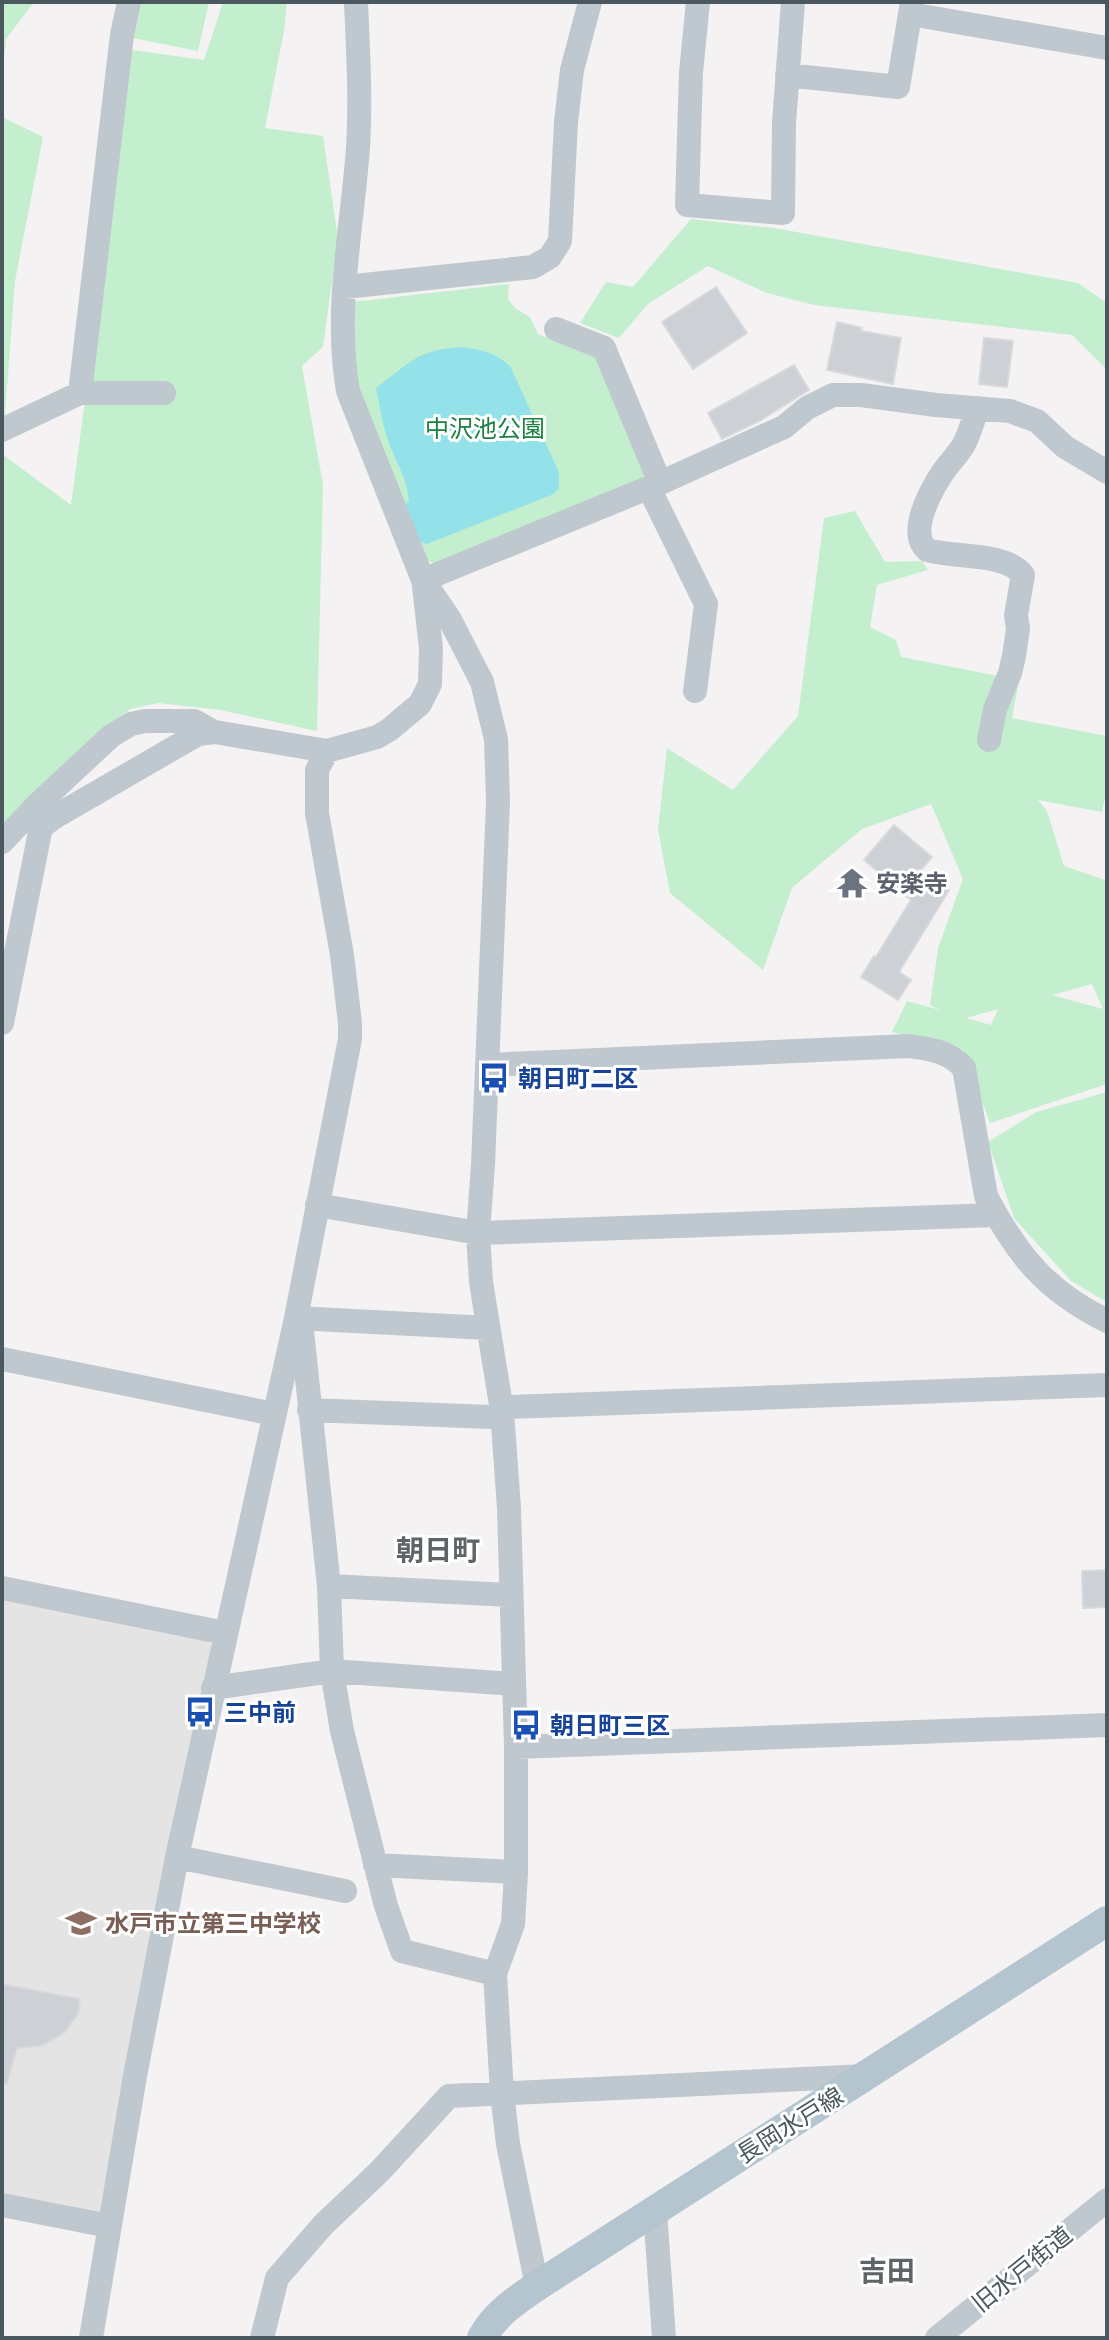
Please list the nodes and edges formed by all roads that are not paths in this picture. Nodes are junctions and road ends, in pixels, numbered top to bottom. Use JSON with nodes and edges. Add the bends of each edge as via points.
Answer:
{"nodes":[{"id":1,"x":129,"y":2,"type":"edge"},
{"id":2,"x":356,"y":2,"type":"edge"},
{"id":3,"x":590,"y":2,"type":"edge"},
{"id":4,"x":698,"y":2,"type":"edge"},
{"id":5,"x":793,"y":2,"type":"edge"},
{"id":6,"x":911,"y":8,"type":"edge"},
{"id":7,"x":1107,"y":48,"type":"edge"},
{"id":8,"x":787,"y":75,"type":"junction"},
{"id":9,"x":345,"y":287,"type":"junction"},
{"id":10,"x":556,"y":329,"type":"dead end"},
{"id":11,"x":80,"y":393,"type":"junction"},
{"id":12,"x":164,"y":393,"type":"dead end"},
{"id":13,"x":978,"y":408,"type":"junction"},
{"id":14,"x":2,"y":430,"type":"edge"},
{"id":15,"x":1107,"y":472,"type":"edge"},
{"id":16,"x":654,"y":486,"type":"junction"},
{"id":17,"x":423,"y":580,"type":"junction"},
{"id":18,"x":695,"y":691,"type":"dead end"},
{"id":19,"x":215,"y":732,"type":"junction"},
{"id":20,"x":989,"y":740,"type":"dead end"},
{"id":21,"x":327,"y":751,"type":"junction"},
{"id":22,"x":2,"y":842,"type":"edge"},
{"id":23,"x":2,"y":1023,"type":"edge"},
{"id":24,"x":488,"y":1065,"type":"junction"},
{"id":25,"x":317,"y":1205,"type":"junction"},
{"id":26,"x":996,"y":1215,"type":"junction"},
{"id":27,"x":478,"y":1233,"type":"junction"},
{"id":28,"x":296,"y":1318,"type":"junction"},
{"id":29,"x":1107,"y":1321,"type":"edge"},
{"id":30,"x":488,"y":1328,"type":"junction"},
{"id":31,"x":2,"y":1359,"type":"edge"},
{"id":32,"x":1107,"y":1385,"type":"edge"},
{"id":33,"x":309,"y":1410,"type":"junction"},
{"id":34,"x":502,"y":1411,"type":"junction"},
{"id":35,"x":274,"y":1414,"type":"junction"},
{"id":36,"x":329,"y":1586,"type":"junction"},
{"id":37,"x":2,"y":1588,"type":"edge"},
{"id":38,"x":510,"y":1595,"type":"junction"},
{"id":39,"x":225,"y":1633,"type":"junction"},
{"id":40,"x":332,"y":1671,"type":"junction"},
{"id":41,"x":514,"y":1684,"type":"junction"},
{"id":42,"x":213,"y":1688,"type":"junction"},
{"id":43,"x":1107,"y":1725,"type":"edge"},
{"id":44,"x":516,"y":1747,"type":"junction"},
{"id":45,"x":177,"y":1857,"type":"junction"},
{"id":46,"x":375,"y":1865,"type":"junction"},
{"id":47,"x":516,"y":1872,"type":"junction"},
{"id":48,"x":345,"y":1891,"type":"dead end"},
{"id":49,"x":1107,"y":1921,"type":"edge"},
{"id":50,"x":495,"y":1974,"type":"junction"},
{"id":51,"x":868,"y":2076,"type":"junction"},
{"id":52,"x":502,"y":2093,"type":"junction"},
{"id":53,"x":1107,"y":2200,"type":"edge"},
{"id":54,"x":2,"y":2205,"type":"edge"},
{"id":55,"x":655,"y":2211,"type":"junction"},
{"id":56,"x":109,"y":2226,"type":"junction"},
{"id":57,"x":537,"y":2286,"type":"junction"},
{"id":58,"x":91,"y":2338,"type":"edge"},
{"id":59,"x":262,"y":2338,"type":"edge"},
{"id":60,"x":482,"y":2338,"type":"edge"},
{"id":61,"x":664,"y":2338,"type":"edge"},
{"id":62,"x":937,"y":2338,"type":"edge"}],
"edges":[{"from":1,"to":11,"type":"street"},
{"from":2,"to":9,"type":"street","via":[[358,146]]},
{"from":3,"to":9,"type":"street","via":[[572,70],[560,241],[550,257],[533,267]]},
{"from":4,"to":8,"type":"street","via":[[687,205],[783,213]]},
{"from":5,"to":8,"type":"street"},
{"from":6,"to":7,"type":"street"},
{"from":6,"to":8,"type":"street","via":[[898,87]]},
{"from":9,"to":17,"type":"street","via":[[343,367],[348,391]]},
{"from":10,"to":16,"type":"street","via":[[604,348]]},
{"from":11,"to":12,"type":"street"},
{"from":11,"to":14,"type":"street"},
{"from":13,"to":15,"type":"street","via":[[1037,421],[1065,447]]},
{"from":13,"to":16,"type":"street","via":[[833,395],[784,427]]},
{"from":13,"to":20,"type":"street","via":[[964,444],[939,477],[918,533],[927,550],[1006,563],[1023,575],[1014,656]]},
{"from":16,"to":17,"type":"street"},
{"from":16,"to":18,"type":"street","via":[[706,604]]},
{"from":17,"to":21,"type":"street","via":[[431,648],[426,694],[377,737]]},
{"from":17,"to":24,"type":"street","via":[[482,682],[496,739]]},
{"from":19,"to":21,"type":"street"},
{"from":19,"to":22,"type":"street","via":[[194,721],[131,724],[111,736]]},
{"from":19,"to":23,"type":"street","via":[[198,734],[41,827]]},
{"from":21,"to":25,"type":"street","via":[[317,770],[317,813],[342,955],[350,1039]]},
{"from":24,"to":26,"type":"street","via":[[878,1047],[937,1050],[964,1068],[986,1196]]},
{"from":24,"to":27,"type":"street"},
{"from":25,"to":27,"type":"street"},
{"from":25,"to":28,"type":"street"},
{"from":26,"to":27,"type":"street"},
{"from":26,"to":29,"type":"street","via":[[1015,1247],[1052,1288]]},
{"from":27,"to":30,"type":"street"},
{"from":28,"to":30,"type":"street"},
{"from":28,"to":33,"type":"street","via":[[302,1331]]},
{"from":28,"to":35,"type":"street"},
{"from":30,"to":34,"type":"street"},
{"from":31,"to":35,"type":"street"},
{"from":32,"to":34,"type":"street"},
{"from":33,"to":34,"type":"street","via":[[491,1417]]},
{"from":33,"to":36,"type":"street"},
{"from":34,"to":38,"type":"street"},
{"from":35,"to":39,"type":"street"},
{"from":36,"to":38,"type":"street"},
{"from":36,"to":40,"type":"street"},
{"from":37,"to":39,"type":"street"},
{"from":38,"to":41,"type":"street"},
{"from":39,"to":42,"type":"street"},
{"from":40,"to":41,"type":"street"},
{"from":40,"to":42,"type":"street"},
{"from":40,"to":46,"type":"street"},
{"from":41,"to":44,"type":"street"},
{"from":42,"to":45,"type":"street"},
{"from":43,"to":44,"type":"street"},
{"from":44,"to":47,"type":"street"},
{"from":45,"to":48,"type":"street"},
{"from":45,"to":56,"type":"street"},
{"from":46,"to":47,"type":"street"},
{"from":46,"to":50,"type":"street","via":[[402,1951]]},
{"from":47,"to":50,"type":"street","via":[[513,1924]]},
{"from":49,"to":51,"type":"main road","name":"長岡水戸線"},
{"from":50,"to":52,"type":"street"},
{"from":51,"to":52,"type":"street"},
{"from":51,"to":55,"type":"main road","name":"長岡水戸線"},
{"from":52,"to":57,"type":"street"},
{"from":52,"to":59,"type":"street","via":[[449,2096],[277,2278]]},
{"from":53,"to":62,"type":"street","name":"旧水戸街道"},
{"from":54,"to":56,"type":"street"},
{"from":55,"to":57,"type":"main road","name":"長岡水戸線"},
{"from":55,"to":61,"type":"street"},
{"from":56,"to":58,"type":"street"},
{"from":57,"to":60,"type":"main road","name":"長岡水戸線","via":[[499,2313]]}]}
